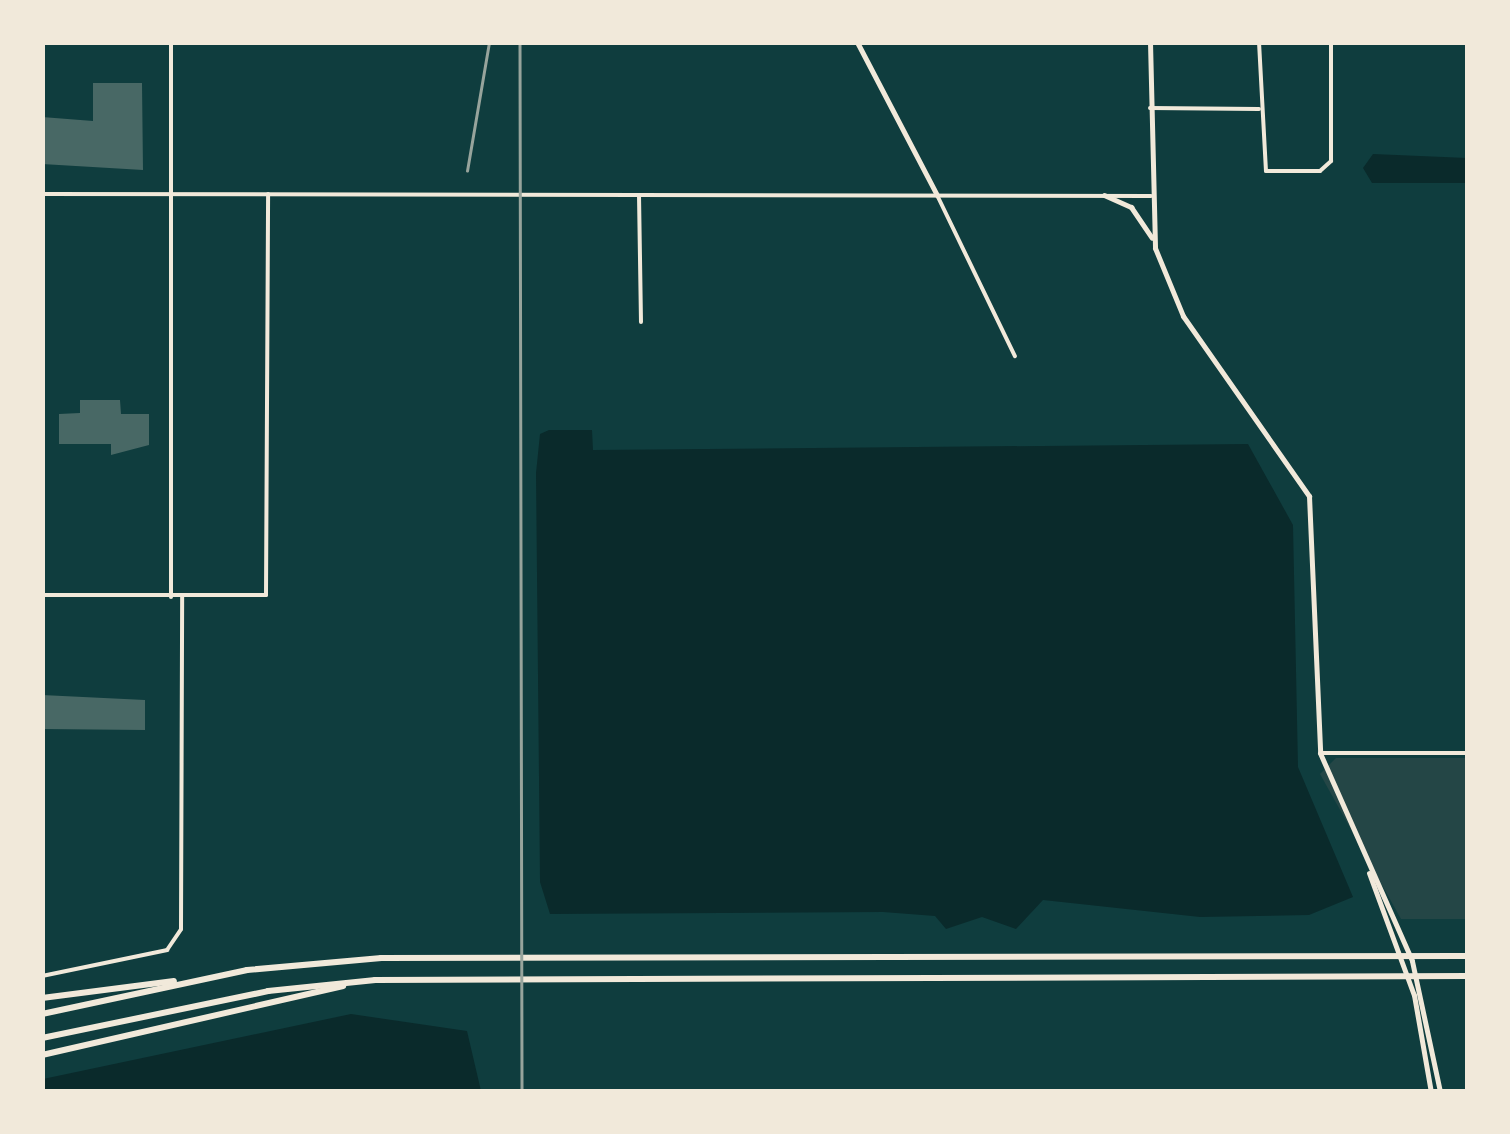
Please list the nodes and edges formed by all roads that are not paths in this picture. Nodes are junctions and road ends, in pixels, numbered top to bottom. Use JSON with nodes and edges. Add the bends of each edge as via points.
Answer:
{"nodes":[{"id":1,"x":171,"y":42,"type":"edge"},
{"id":2,"x":857,"y":42,"type":"edge"},
{"id":3,"x":1150,"y":42,"type":"edge"},
{"id":4,"x":1259,"y":42,"type":"edge"},
{"id":5,"x":1331,"y":42,"type":"edge"},
{"id":6,"x":1150,"y":108,"type":"junction"},
{"id":7,"x":1259,"y":109,"type":"junction"},
{"id":8,"x":42,"y":194,"type":"edge"},
{"id":9,"x":171,"y":194,"type":"junction"},
{"id":10,"x":268,"y":194,"type":"junction"},
{"id":11,"x":640,"y":195,"type":"junction"},
{"id":12,"x":937,"y":195,"type":"junction"},
{"id":13,"x":1104,"y":196,"type":"junction"},
{"id":14,"x":1151,"y":196,"type":"junction"},
{"id":15,"x":1155,"y":248,"type":"junction"},
{"id":16,"x":641,"y":322,"type":"dead end"},
{"id":17,"x":1015,"y":356,"type":"dead end"},
{"id":18,"x":42,"y":595,"type":"edge"},
{"id":19,"x":171,"y":597,"type":"junction"},
{"id":20,"x":182,"y":597,"type":"junction"},
{"id":21,"x":1320,"y":753,"type":"junction"},
{"id":22,"x":1468,"y":753,"type":"edge"},
{"id":23,"x":1369,"y":870,"type":"junction"},
{"id":24,"x":1468,"y":956,"type":"edge"},
{"id":25,"x":42,"y":976,"type":"edge"},
{"id":26,"x":1468,"y":976,"type":"edge"},
{"id":27,"x":375,"y":980,"type":"junction"},
{"id":28,"x":185,"y":982,"type":"junction"},
{"id":29,"x":42,"y":998,"type":"edge"},
{"id":30,"x":42,"y":1014,"type":"edge"},
{"id":31,"x":42,"y":1038,"type":"edge"},
{"id":32,"x":42,"y":1056,"type":"edge"},
{"id":33,"x":1431,"y":1092,"type":"edge"},
{"id":34,"x":1440,"y":1092,"type":"edge"}],
"edges":[{"from":1,"to":9,"type":"street"},
{"from":2,"to":12,"type":"street"},
{"from":3,"to":6,"type":"street"},
{"from":4,"to":7,"type":"street"},
{"from":5,"to":7,"type":"street","via":[[1327,167],[1262,167]]},
{"from":6,"to":7,"type":"street"},
{"from":6,"to":14,"type":"street"},
{"from":8,"to":9,"type":"street"},
{"from":9,"to":10,"type":"street"},
{"from":9,"to":19,"type":"street"},
{"from":10,"to":11,"type":"street"},
{"from":10,"to":20,"type":"street","via":[[266,595]]},
{"from":11,"to":12,"type":"street"},
{"from":11,"to":16,"type":"street"},
{"from":12,"to":13,"type":"street"},
{"from":12,"to":17,"type":"street"},
{"from":13,"to":14,"type":"street"},
{"from":13,"to":15,"type":"street","via":[[1131,207]]},
{"from":14,"to":15,"type":"street"},
{"from":15,"to":21,"type":"street","via":[[1183,316],[1308,496]]},
{"from":18,"to":19,"type":"street"},
{"from":19,"to":20,"type":"street"},
{"from":20,"to":25,"type":"street","via":[[178,938],[160,952]]},
{"from":21,"to":22,"type":"street"},
{"from":21,"to":23,"type":"street"},
{"from":23,"to":33,"type":"street","via":[[1414,994]]},
{"from":23,"to":34,"type":"street","via":[[1400,929],[1424,1003]]},
{"from":24,"to":28,"type":"highway","via":[[400,957]]},
{"from":26,"to":27,"type":"highway"},
{"from":27,"to":31,"type":"highway","via":[[252,994]]},
{"from":27,"to":32,"type":"highway"},
{"from":28,"to":29,"type":"highway"},
{"from":28,"to":30,"type":"highway"}]}
